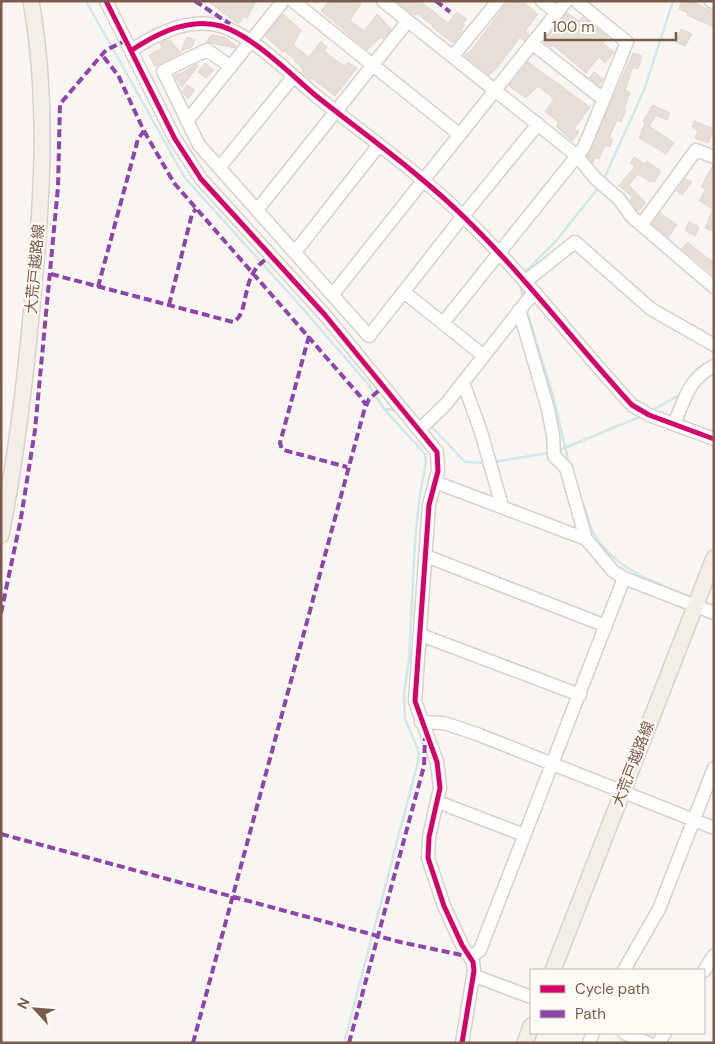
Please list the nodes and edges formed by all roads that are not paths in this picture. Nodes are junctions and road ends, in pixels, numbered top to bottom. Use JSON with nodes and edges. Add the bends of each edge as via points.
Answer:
{"nodes":[{"id":1,"x":31,"y":1,"type":"edge"},
{"id":2,"x":106,"y":1,"type":"edge"},
{"id":3,"x":283,"y":1,"type":"edge"},
{"id":4,"x":293,"y":1,"type":"edge"},
{"id":5,"x":383,"y":1,"type":"edge"},
{"id":6,"x":498,"y":1,"type":"edge"},
{"id":7,"x":542,"y":1,"type":"edge"},
{"id":8,"x":566,"y":1,"type":"edge"},
{"id":9,"x":576,"y":1,"type":"edge"},
{"id":10,"x":557,"y":13,"type":"junction"},
{"id":11,"x":408,"y":21,"type":"junction"},
{"id":12,"x":250,"y":42,"type":"junction"},
{"id":13,"x":533,"y":44,"type":"junction"},
{"id":14,"x":132,"y":50,"type":"junction"},
{"id":15,"x":453,"y":56,"type":"junction"},
{"id":16,"x":372,"y":66,"type":"junction"},
{"id":17,"x":231,"y":67,"type":"junction"},
{"id":18,"x":293,"y":77,"type":"junction"},
{"id":19,"x":495,"y":90,"type":"junction"},
{"id":20,"x":603,"y":100,"type":"junction"},
{"id":21,"x":336,"y":112,"type":"junction"},
{"id":22,"x":187,"y":121,"type":"junction"},
{"id":23,"x":538,"y":124,"type":"junction"},
{"id":24,"x":460,"y":135,"type":"junction"},
{"id":25,"x":379,"y":145,"type":"junction"},
{"id":26,"x":576,"y":155,"type":"junction"},
{"id":27,"x":714,"y":157,"type":"edge"},
{"id":28,"x":219,"y":168,"type":"junction"},
{"id":29,"x":423,"y":181,"type":"junction"},
{"id":30,"x":257,"y":210,"type":"junction"},
{"id":31,"x":463,"y":216,"type":"junction"},
{"id":32,"x":642,"y":224,"type":"junction"},
{"id":33,"x":295,"y":252,"type":"junction"},
{"id":34,"x":500,"y":253,"type":"junction"},
{"id":35,"x":526,"y":281,"type":"junction"},
{"id":36,"x":714,"y":287,"type":"edge"},
{"id":37,"x":404,"y":292,"type":"junction"},
{"id":38,"x":534,"y":292,"type":"junction"},
{"id":39,"x":333,"y":294,"type":"junction"},
{"id":40,"x":519,"y":310,"type":"junction"},
{"id":41,"x":443,"y":323,"type":"junction"},
{"id":42,"x":714,"y":345,"type":"edge"},
{"id":43,"x":484,"y":356,"type":"junction"},
{"id":44,"x":714,"y":366,"type":"edge"},
{"id":45,"x":463,"y":382,"type":"junction"},
{"id":46,"x":674,"y":424,"type":"junction"},
{"id":47,"x":420,"y":429,"type":"junction"},
{"id":48,"x":714,"y":439,"type":"edge"},
{"id":49,"x":435,"y":482,"type":"junction"},
{"id":50,"x":502,"y":506,"type":"junction"},
{"id":51,"x":1,"y":534,"type":"edge"},
{"id":52,"x":586,"y":539,"type":"junction"},
{"id":53,"x":426,"y":556,"type":"junction"},
{"id":54,"x":714,"y":558,"type":"edge"},
{"id":55,"x":624,"y":578,"type":"junction"},
{"id":56,"x":695,"y":606,"type":"junction"},
{"id":57,"x":714,"y":613,"type":"edge"},
{"id":58,"x":606,"y":626,"type":"junction"},
{"id":59,"x":420,"y":635,"type":"junction"},
{"id":60,"x":580,"y":695,"type":"junction"},
{"id":61,"x":421,"y":722,"type":"junction"},
{"id":62,"x":552,"y":765,"type":"junction"},
{"id":63,"x":714,"y":768,"type":"edge"},
{"id":64,"x":622,"y":792,"type":"junction"},
{"id":65,"x":438,"y":802,"type":"junction"},
{"id":66,"x":694,"y":820,"type":"junction"},
{"id":67,"x":714,"y":828,"type":"edge"},
{"id":68,"x":524,"y":835,"type":"junction"},
{"id":69,"x":714,"y":955,"type":"edge"},
{"id":70,"x":471,"y":957,"type":"junction"},
{"id":71,"x":553,"y":969,"type":"edge"},
{"id":72,"x":625,"y":969,"type":"edge"},
{"id":73,"x":705,"y":969,"type":"edge"},
{"id":74,"x":475,"y":976,"type":"junction"},
{"id":75,"x":530,"y":997,"type":"edge"},
{"id":76,"x":530,"y":1029,"type":"edge"},
{"id":77,"x":626,"y":1034,"type":"edge"},
{"id":78,"x":462,"y":1043,"type":"edge"},
{"id":79,"x":525,"y":1043,"type":"edge"},
{"id":80,"x":648,"y":1043,"type":"edge"}],
"edges":[{"from":1,"to":51,"type":"main road","name":"大荒戸越路線","via":[[42,126],[41,187],[19,435]]},
{"from":2,"to":14,"type":"street"},
{"from":3,"to":12,"type":"street"},
{"from":4,"to":16,"type":"street"},
{"from":5,"to":11,"type":"street"},
{"from":6,"to":15,"type":"street"},
{"from":7,"to":10,"type":"street"},
{"from":8,"to":10,"type":"street"},
{"from":9,"to":20,"type":"street","via":[[627,42]]},
{"from":10,"to":13,"type":"street"},
{"from":11,"to":15,"type":"street"},
{"from":11,"to":16,"type":"street"},
{"from":12,"to":14,"type":"street","via":[[220,26],[199,24],[175,28]]},
{"from":12,"to":17,"type":"street"},
{"from":12,"to":18,"type":"street"},
{"from":13,"to":19,"type":"street"},
{"from":13,"to":20,"type":"street"},
{"from":14,"to":47,"type":"street","via":[[175,139],[201,179],[325,315]]},
{"from":15,"to":19,"type":"street"},
{"from":16,"to":21,"type":"street"},
{"from":16,"to":24,"type":"street"},
{"from":17,"to":22,"type":"street"},
{"from":17,"to":22,"type":"street","via":[[207,50],[163,71]]},
{"from":18,"to":21,"type":"street"},
{"from":18,"to":28,"type":"street"},
{"from":19,"to":23,"type":"street"},
{"from":19,"to":24,"type":"street"},
{"from":20,"to":26,"type":"street","via":[[584,146]]},
{"from":21,"to":25,"type":"street"},
{"from":21,"to":30,"type":"street"},
{"from":22,"to":28,"type":"street","via":[[199,145]]},
{"from":23,"to":26,"type":"street"},
{"from":23,"to":31,"type":"street"},
{"from":24,"to":29,"type":"street"},
{"from":25,"to":29,"type":"street"},
{"from":25,"to":33,"type":"street"},
{"from":26,"to":32,"type":"street","via":[[596,180]]},
{"from":26,"to":34,"type":"street"},
{"from":27,"to":32,"type":"street","via":[[696,150]]},
{"from":28,"to":30,"type":"street"},
{"from":29,"to":31,"type":"street"},
{"from":29,"to":39,"type":"street"},
{"from":30,"to":33,"type":"street"},
{"from":31,"to":34,"type":"street"},
{"from":31,"to":37,"type":"street"},
{"from":32,"to":36,"type":"street"},
{"from":33,"to":39,"type":"street"},
{"from":34,"to":35,"type":"street"},
{"from":34,"to":41,"type":"street"},
{"from":35,"to":38,"type":"street"},
{"from":35,"to":42,"type":"street","via":[[575,242],[640,300]]},
{"from":37,"to":39,"type":"street","via":[[370,336]]},
{"from":37,"to":41,"type":"street"},
{"from":38,"to":40,"type":"street"},
{"from":38,"to":46,"type":"street","via":[[632,405]]},
{"from":40,"to":43,"type":"street"},
{"from":40,"to":52,"type":"street","via":[[548,409],[554,435],[554,456],[566,468]]},
{"from":41,"to":43,"type":"street"},
{"from":43,"to":45,"type":"street"},
{"from":44,"to":46,"type":"street","via":[[692,382]]},
{"from":45,"to":47,"type":"street"},
{"from":45,"to":50,"type":"street"},
{"from":46,"to":48,"type":"street"},
{"from":47,"to":49,"type":"street","via":[[439,458]]},
{"from":49,"to":50,"type":"street"},
{"from":49,"to":53,"type":"street","via":[[429,504]]},
{"from":50,"to":52,"type":"street"},
{"from":52,"to":55,"type":"street","via":[[613,571]]},
{"from":53,"to":58,"type":"street"},
{"from":53,"to":59,"type":"street"},
{"from":54,"to":56,"type":"main road","name":"大荒戸越路線"},
{"from":55,"to":56,"type":"street"},
{"from":55,"to":58,"type":"street"},
{"from":56,"to":57,"type":"street"},
{"from":56,"to":64,"type":"main road","name":"大荒戸越路線"},
{"from":58,"to":60,"type":"street"},
{"from":59,"to":60,"type":"street"},
{"from":59,"to":61,"type":"street","via":[[415,702]]},
{"from":60,"to":62,"type":"street"},
{"from":61,"to":62,"type":"street","via":[[444,723]]},
{"from":61,"to":65,"type":"street","via":[[437,762]]},
{"from":62,"to":64,"type":"street"},
{"from":62,"to":68,"type":"street"},
{"from":63,"to":66,"type":"street"},
{"from":64,"to":66,"type":"street"},
{"from":64,"to":71,"type":"main road","name":"大荒戸越路線"},
{"from":65,"to":68,"type":"street"},
{"from":65,"to":70,"type":"street","via":[[429,837],[428,858],[447,913]]},
{"from":66,"to":67,"type":"street"},
{"from":66,"to":72,"type":"street","via":[[660,909]]},
{"from":68,"to":70,"type":"street","via":[[480,950]]},
{"from":69,"to":73,"type":"street"},
{"from":70,"to":74,"type":"street"},
{"from":74,"to":75,"type":"street"},
{"from":74,"to":78,"type":"street"},
{"from":76,"to":79,"type":"main road"},
{"from":77,"to":80,"type":"street"}]}
